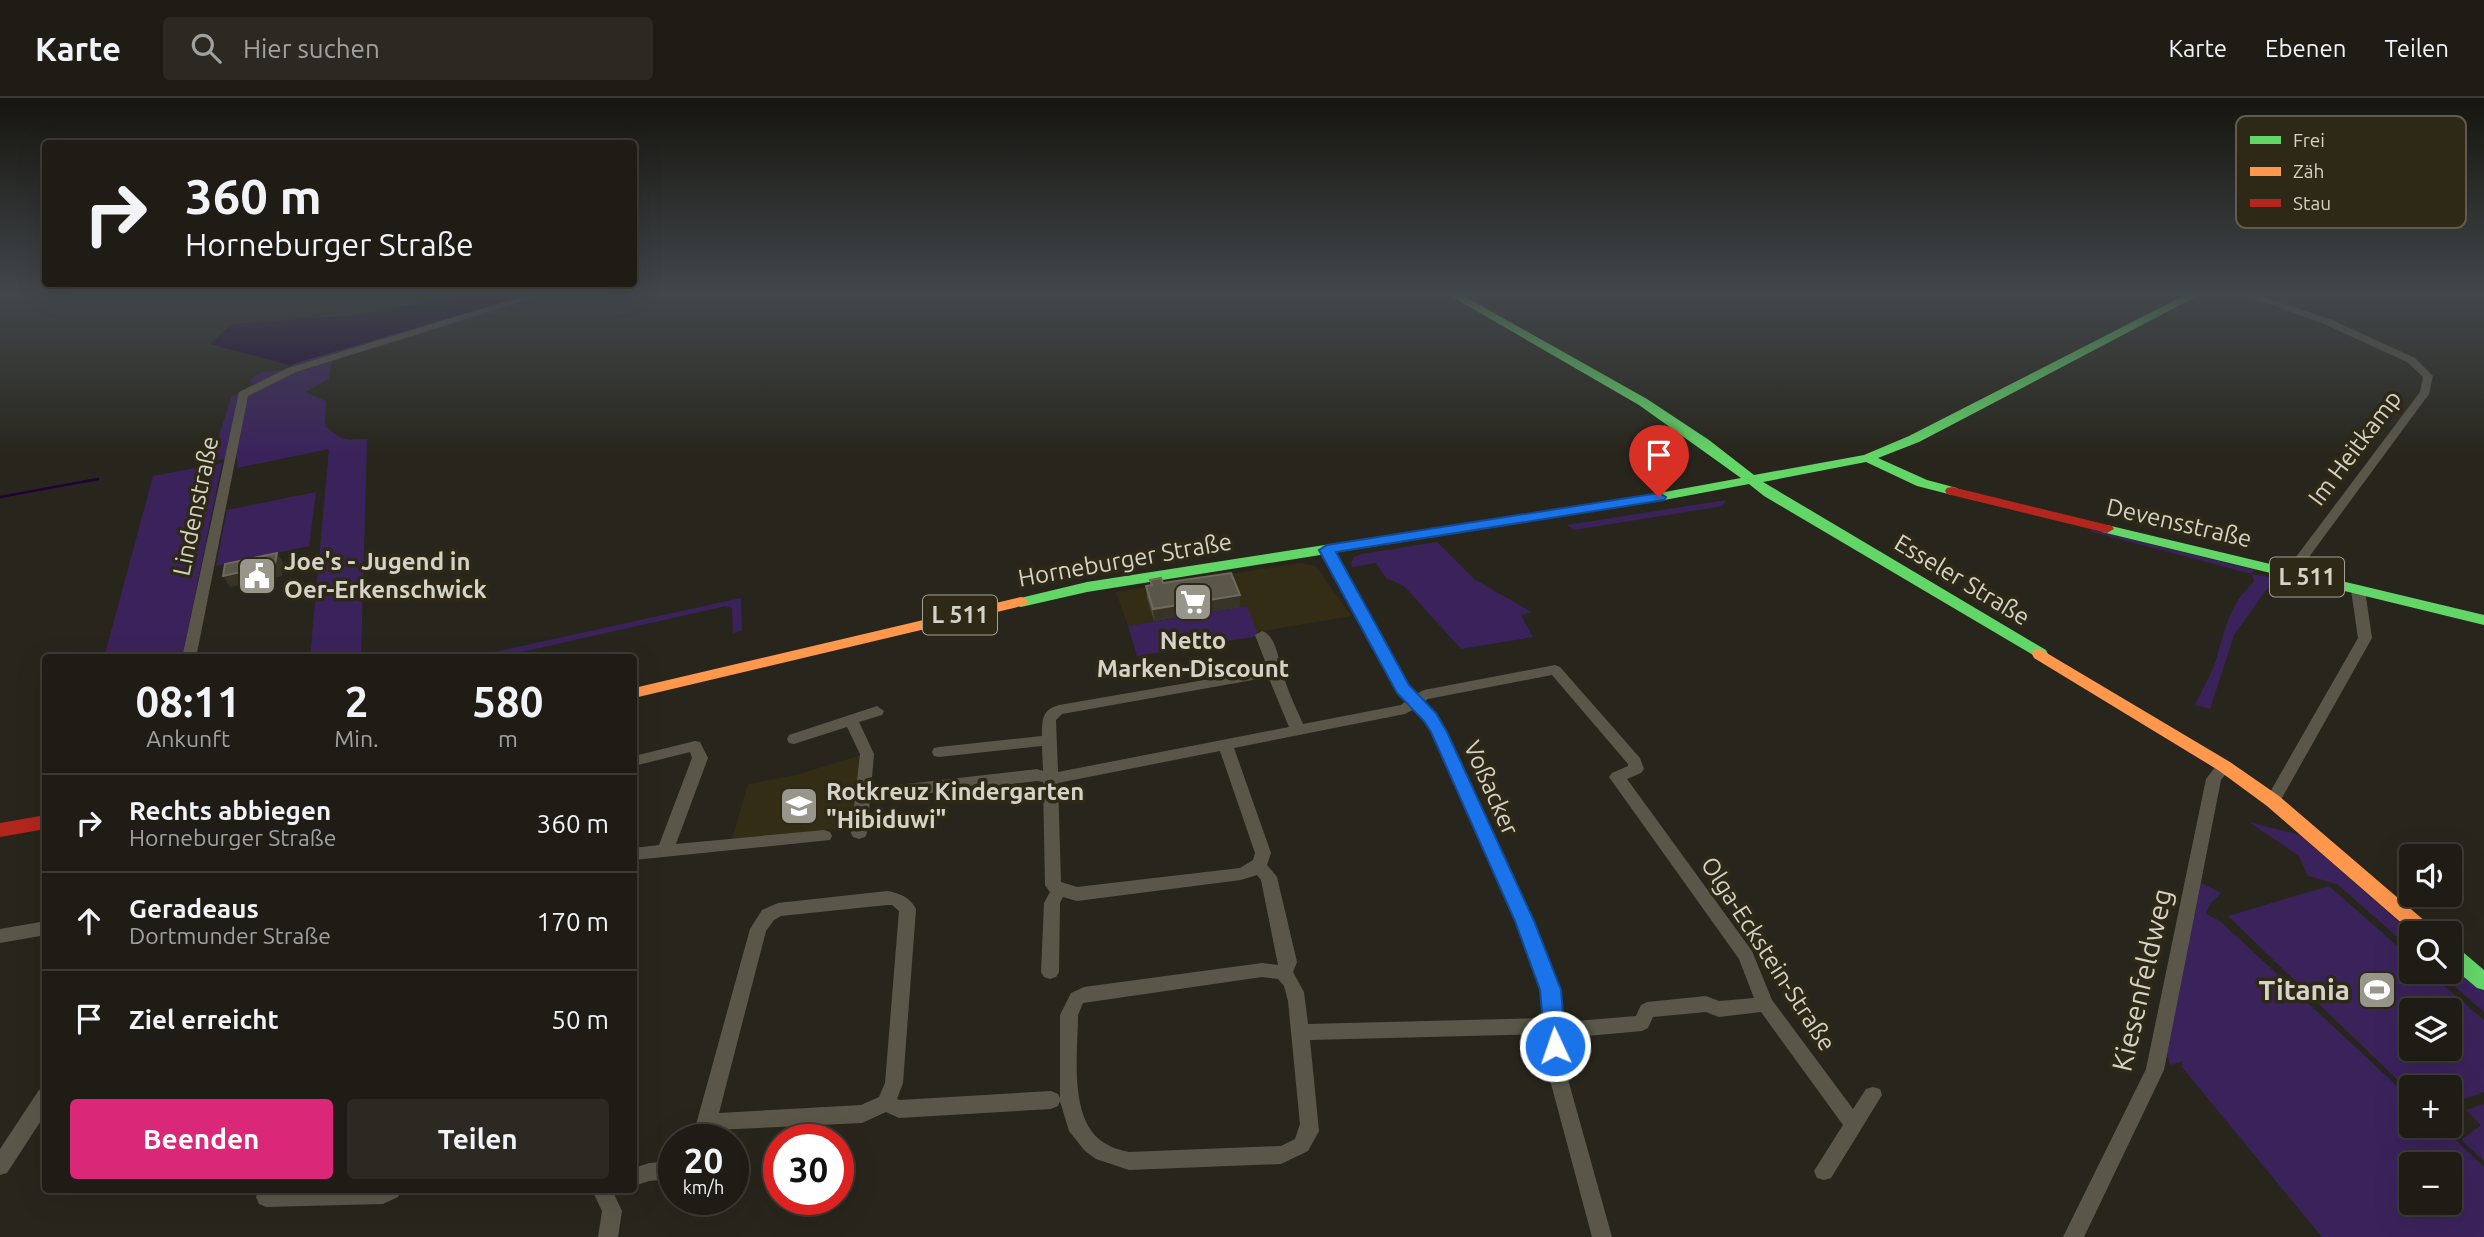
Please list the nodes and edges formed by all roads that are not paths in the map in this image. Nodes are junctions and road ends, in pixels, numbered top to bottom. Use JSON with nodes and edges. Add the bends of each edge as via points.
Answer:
{"nodes":[{"id":1,"x":368,"y":348,"type":"edge"},
{"id":2,"x":1548,"y":348,"type":"edge"},
{"id":3,"x":2091,"y":348,"type":"edge"},
{"id":4,"x":2385,"y":348,"type":"edge"},
{"id":5,"x":1867,"y":458,"type":"junction"},
{"id":6,"x":1752,"y":482,"type":"junction"},
{"id":7,"x":1327,"y":550,"type":"junction"},
{"id":8,"x":2290,"y":573,"type":"junction"},
{"id":9,"x":2358,"y":590,"type":"junction"},
{"id":10,"x":2484,"y":620,"type":"edge"},
{"id":11,"x":1262,"y":635,"type":"dead end"},
{"id":12,"x":190,"y":654,"type":"edge"},
{"id":13,"x":1276,"y":678,"type":"junction"},
{"id":14,"x":637,"y":692,"type":"edge"},
{"id":15,"x":1415,"y":704,"type":"junction"},
{"id":16,"x":877,"y":711,"type":"dead end"},
{"id":17,"x":852,"y":720,"type":"junction"},
{"id":18,"x":1298,"y":730,"type":"junction"},
{"id":19,"x":794,"y":739,"type":"dead end"},
{"id":20,"x":1049,"y":740,"type":"junction"},
{"id":21,"x":1225,"y":746,"type":"junction"},
{"id":22,"x":939,"y":752,"type":"dead end"},
{"id":23,"x":637,"y":760,"type":"edge"},
{"id":24,"x":2224,"y":766,"type":"junction"},
{"id":25,"x":1051,"y":779,"type":"junction"},
{"id":26,"x":863,"y":795,"type":"junction"},
{"id":27,"x":2273,"y":801,"type":"junction"},
{"id":28,"x":42,"y":823,"type":"edge"},
{"id":29,"x":0,"y":830,"type":"edge"},
{"id":30,"x":859,"y":833,"type":"dead end"},
{"id":31,"x":824,"y":836,"type":"dead end"},
{"id":32,"x":665,"y":851,"type":"junction"},
{"id":33,"x":637,"y":854,"type":"edge"},
{"id":34,"x":1258,"y":866,"type":"junction"},
{"id":35,"x":1059,"y":890,"type":"junction"},
{"id":36,"x":2412,"y":921,"type":"edge"},
{"id":37,"x":42,"y":929,"type":"edge"},
{"id":38,"x":0,"y":936,"type":"edge"},
{"id":39,"x":2462,"y":963,"type":"edge"},
{"id":40,"x":1050,"y":972,"type":"dead end"},
{"id":41,"x":1284,"y":974,"type":"junction"},
{"id":42,"x":2484,"y":982,"type":"edge"},
{"id":43,"x":1765,"y":1004,"type":"junction"},
{"id":44,"x":1555,"y":1028,"type":"junction"},
{"id":45,"x":1300,"y":1032,"type":"junction"},
{"id":46,"x":1873,"y":1095,"type":"dead end"},
{"id":47,"x":1051,"y":1100,"type":"dead end"},
{"id":48,"x":42,"y":1102,"type":"edge"},
{"id":49,"x":886,"y":1103,"type":"junction"},
{"id":50,"x":707,"y":1124,"type":"edge"},
{"id":51,"x":1854,"y":1125,"type":"junction"},
{"id":52,"x":749,"y":1126,"type":"edge"},
{"id":53,"x":0,"y":1166,"type":"edge"},
{"id":54,"x":658,"y":1171,"type":"edge"},
{"id":55,"x":1824,"y":1171,"type":"dead end"},
{"id":56,"x":637,"y":1176,"type":"edge"},
{"id":57,"x":385,"y":1193,"type":"edge"},
{"id":58,"x":607,"y":1193,"type":"edge"},
{"id":59,"x":268,"y":1194,"type":"edge"},
{"id":60,"x":608,"y":1237,"type":"edge"},
{"id":61,"x":1602,"y":1237,"type":"edge"},
{"id":62,"x":2073,"y":1237,"type":"edge"}],
"edges":[{"from":1,"to":12,"type":"street","name":"Lindenstraße","via":[[270,379],[243,394]]},
{"from":2,"to":6,"type":"main road","name":"Esseler Straße","via":[[1643,402]]},
{"from":3,"to":5,"type":"main road","via":[[1914,439]]},
{"from":4,"to":8,"type":"street","name":"Im Heitkamp","via":[[2411,360],[2428,376],[2425,392]]},
{"from":5,"to":6,"type":"main road","number":"L 511"},
{"from":5,"to":8,"type":"main road","name":"Devensstraße","number":"L 511","via":[[1936,487]]},
{"from":6,"to":7,"type":"main road","name":"Horneburger Straße","number":"L 511"},
{"from":6,"to":24,"type":"main road","name":"Esseler Straße"},
{"from":7,"to":14,"type":"main road","name":"Horneburger Straße","number":"L 511","via":[[1046,595]]},
{"from":7,"to":15,"type":"street","name":"Voßacker"},
{"from":8,"to":9,"type":"main road","name":"Devensstraße","number":"L 511"},
{"from":9,"to":10,"type":"main road","name":"Devensstraße","number":"L 511"},
{"from":9,"to":27,"type":"street","via":[[2365,638]]},
{"from":11,"to":13,"type":"street"},
{"from":13,"to":18,"type":"street"},
{"from":13,"to":20,"type":"street","via":[[1257,673],[1059,710],[1050,716]]},
{"from":15,"to":18,"type":"street"},
{"from":15,"to":43,"type":"street","name":"Olga-Eckstein-Straße","via":[[1424,695],[1555,670],[1635,762],[1636,769],[1617,777],[1746,956]]},
{"from":15,"to":44,"type":"street","name":"Voßacker","via":[[1439,732],[1525,921],[1550,990]]},
{"from":16,"to":17,"type":"street"},
{"from":17,"to":19,"type":"street"},
{"from":17,"to":26,"type":"street","via":[[867,754]]},
{"from":18,"to":21,"type":"street"},
{"from":20,"to":22,"type":"street"},
{"from":20,"to":25,"type":"street"},
{"from":21,"to":25,"type":"street"},
{"from":21,"to":34,"type":"street","via":[[1263,853]]},
{"from":23,"to":32,"type":"street","via":[[695,746],[700,758]]},
{"from":24,"to":27,"type":"main road","name":"Esseler Straße"},
{"from":24,"to":62,"type":"street","name":"Kiesenfeldweg","via":[[2214,779],[2155,1070]]},
{"from":25,"to":26,"type":"street","via":[[1037,775]]},
{"from":25,"to":35,"type":"street","via":[[1051,875]]},
{"from":26,"to":30,"type":"street"},
{"from":27,"to":36,"type":"main road","name":"Esseler Straße"},
{"from":28,"to":29,"type":"main road"},
{"from":31,"to":32,"type":"street"},
{"from":32,"to":33,"type":"street"},
{"from":34,"to":35,"type":"street","via":[[1228,876],[1077,894]]},
{"from":34,"to":41,"type":"street","via":[[1269,877],[1288,962]]},
{"from":35,"to":40,"type":"street","via":[[1052,903]]},
{"from":37,"to":38,"type":"street"},
{"from":39,"to":42,"type":"main road"},
{"from":41,"to":45,"type":"street","via":[[1293,991]]},
{"from":41,"to":45,"type":"street","via":[[1262,970],[1094,991],[1077,998],[1069,1015],[1069,1099],[1076,1125],[1103,1153],[1129,1161],[1294,1152],[1303,1146],[1310,1124]]},
{"from":43,"to":44,"type":"street","via":[[1647,1010],[1642,1023]]},
{"from":43,"to":51,"type":"street","name":"Olga-Eckstein-Straße"},
{"from":44,"to":45,"type":"street"},
{"from":44,"to":61,"type":"street","name":"Voßacker","via":[[1555,1065]]},
{"from":46,"to":51,"type":"street"},
{"from":47,"to":49,"type":"street","via":[[899,1109]]},
{"from":48,"to":53,"type":"street"},
{"from":49,"to":50,"type":"street","via":[[894,1083],[908,909],[887,898],[788,908],[761,921]]},
{"from":49,"to":52,"type":"street","via":[[862,1114]]},
{"from":51,"to":55,"type":"street"},
{"from":54,"to":56,"type":"street"},
{"from":57,"to":59,"type":"street"},
{"from":58,"to":60,"type":"street","via":[[612,1211]]}]}
